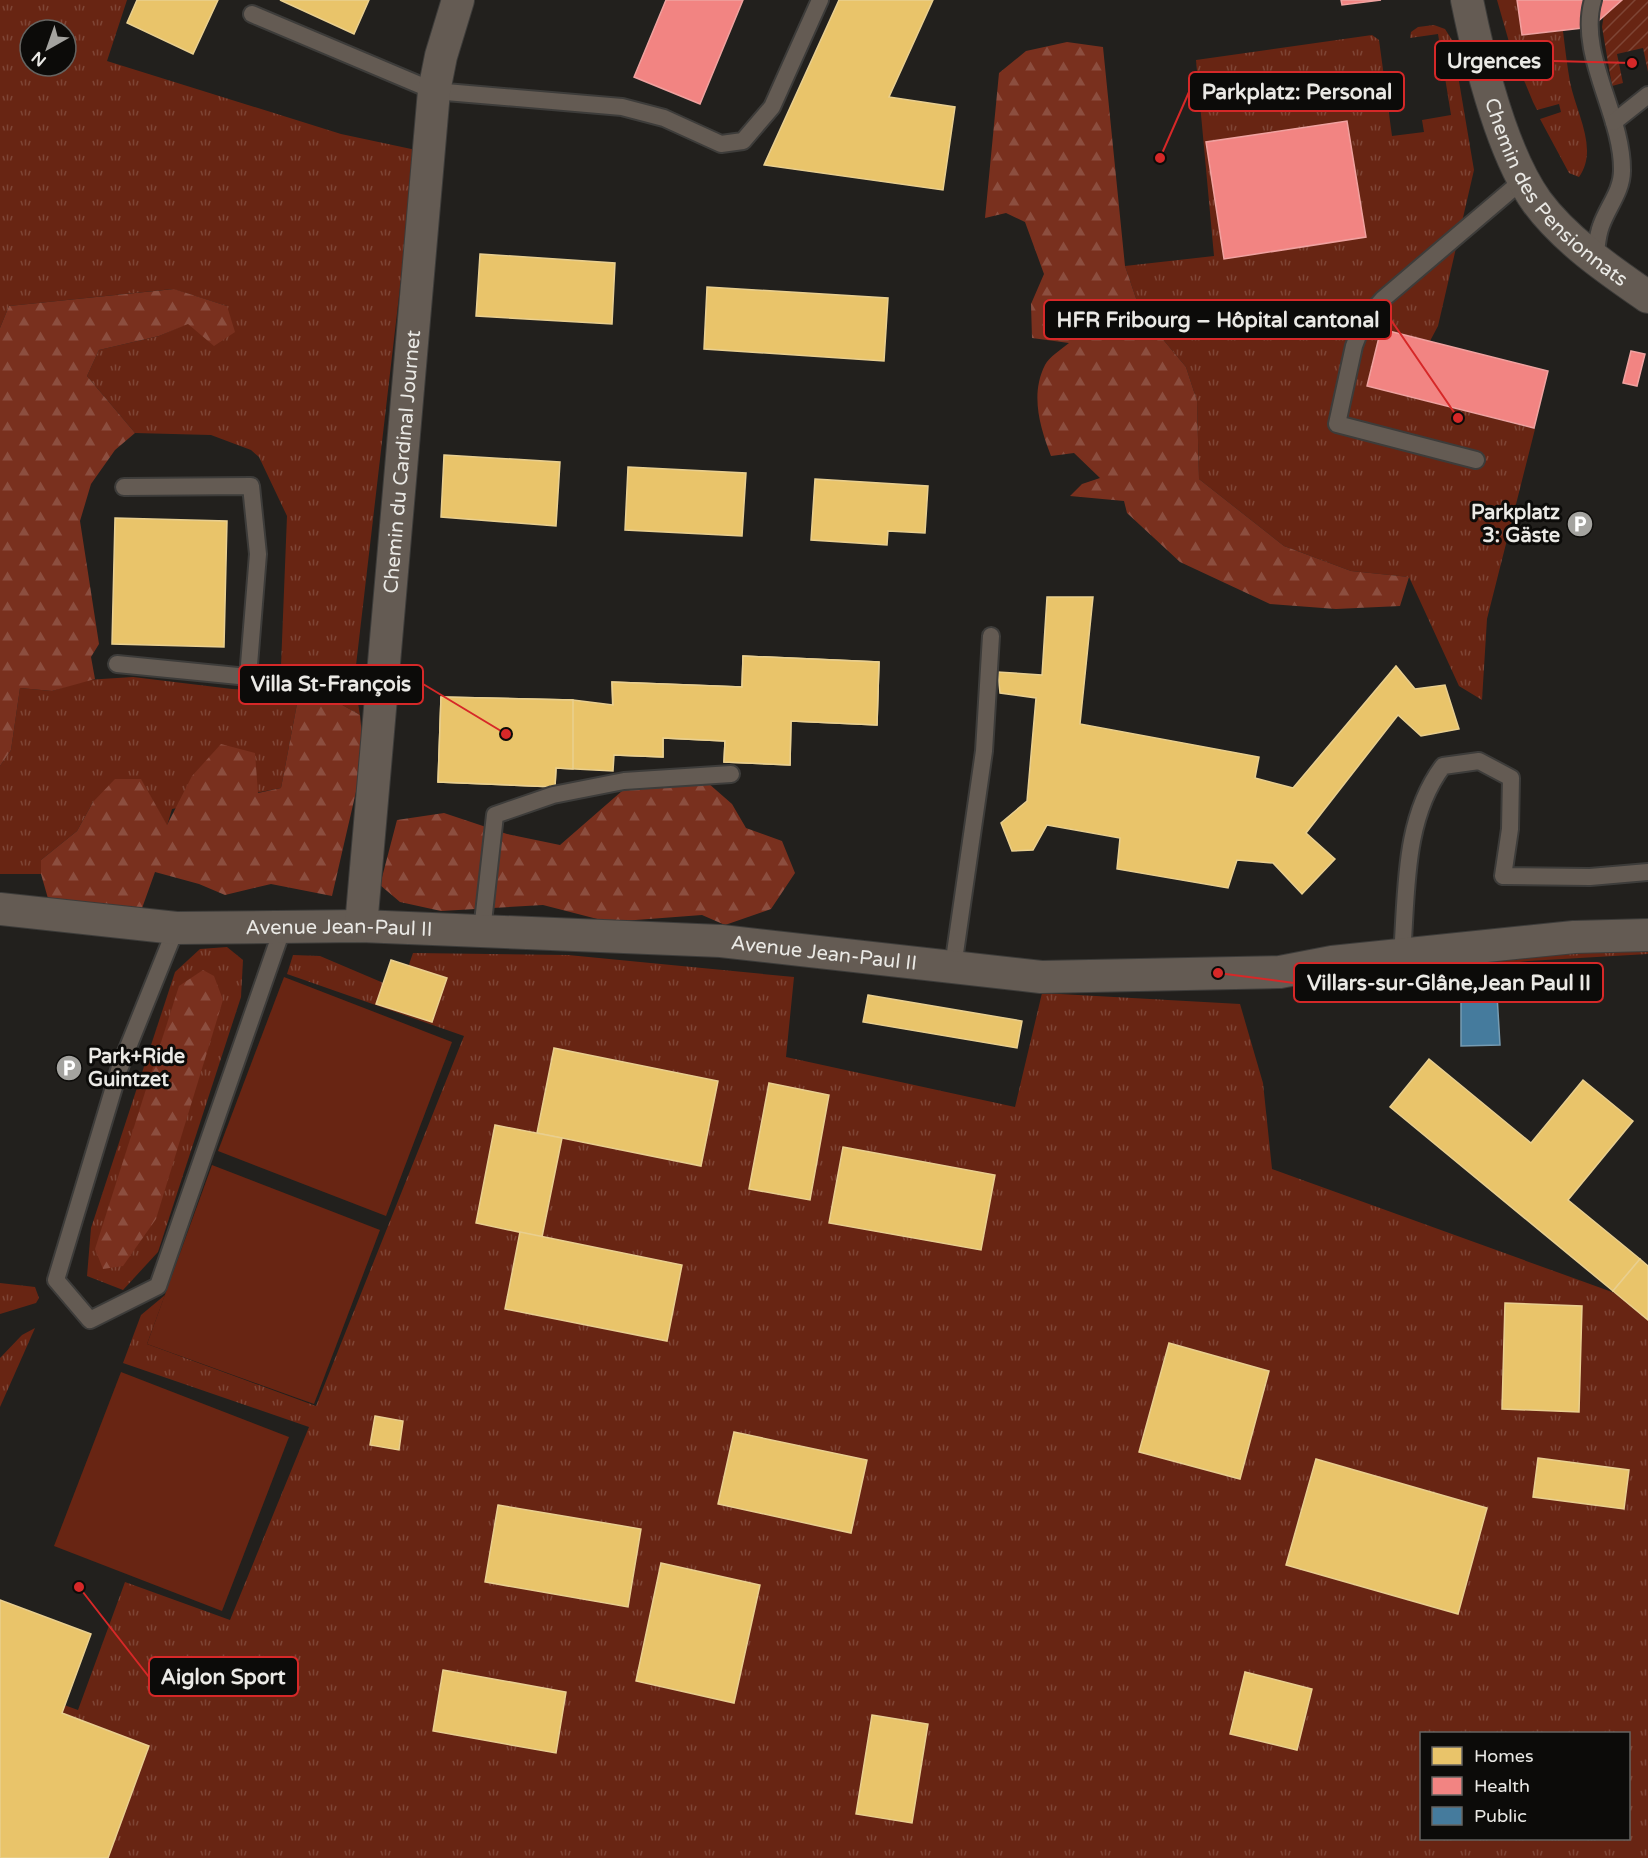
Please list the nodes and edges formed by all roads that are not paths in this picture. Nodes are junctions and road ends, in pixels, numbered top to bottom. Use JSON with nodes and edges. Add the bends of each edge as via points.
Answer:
{"nodes":[{"id":1,"x":458,"y":0,"type":"edge"},
{"id":2,"x":820,"y":0,"type":"edge"},
{"id":3,"x":1467,"y":0,"type":"edge"},
{"id":4,"x":1593,"y":0,"type":"edge"},
{"id":5,"x":252,"y":14,"type":"dead end"},
{"id":6,"x":434,"y":91,"type":"junction"},
{"id":7,"x":1648,"y":95,"type":"edge"},
{"id":8,"x":1614,"y":122,"type":"junction"},
{"id":9,"x":1524,"y":179,"type":"junction"},
{"id":10,"x":1595,"y":258,"type":"junction"},
{"id":11,"x":1648,"y":297,"type":"edge"},
{"id":12,"x":1476,"y":460,"type":"dead end"},
{"id":13,"x":124,"y":487,"type":"dead end"},
{"id":14,"x":991,"y":636,"type":"dead end"},
{"id":15,"x":117,"y":664,"type":"dead end"},
{"id":16,"x":248,"y":677,"type":"junction"},
{"id":17,"x":380,"y":690,"type":"junction"},
{"id":18,"x":730,"y":774,"type":"dead end"},
{"id":19,"x":1648,"y":872,"type":"edge"},
{"id":20,"x":0,"y":909,"type":"edge"},
{"id":21,"x":361,"y":926,"type":"junction"},
{"id":22,"x":283,"y":927,"type":"junction"},
{"id":23,"x":176,"y":928,"type":"junction"},
{"id":24,"x":482,"y":931,"type":"junction"},
{"id":25,"x":1648,"y":935,"type":"edge"},
{"id":26,"x":1402,"y":955,"type":"junction"},
{"id":27,"x":953,"y":967,"type":"junction"}],
"edges":[{"from":1,"to":6,"type":"street","name":"Chemin du Cardinal Journet"},
{"from":2,"to":6,"type":"lane","via":[[772,107],[743,141],[722,144],[664,118],[622,107]]},
{"from":3,"to":9,"type":"street","name":"Chemin des Pensionnats","via":[[1481,63]]},
{"from":4,"to":8,"type":"lane","via":[[1589,16],[1596,65]]},
{"from":5,"to":6,"type":"lane"},
{"from":6,"to":17,"type":"street","name":"Chemin du Cardinal Journet"},
{"from":7,"to":8,"type":"lane"},
{"from":8,"to":10,"type":"lane","via":[[1623,171],[1619,189],[1600,228]]},
{"from":9,"to":10,"type":"street","name":"Chemin des Pensionnats","via":[[1538,202]]},
{"from":9,"to":12,"type":"lane","via":[[1383,299],[1364,320],[1354,346],[1337,424]]},
{"from":10,"to":11,"type":"street","name":"Chemin des Pensionnats"},
{"from":13,"to":16,"type":"lane","via":[[250,486],[258,554]]},
{"from":14,"to":27,"type":"lane","via":[[984,751]]},
{"from":15,"to":16,"type":"lane"},
{"from":16,"to":17,"type":"lane"},
{"from":17,"to":21,"type":"street","name":"Chemin du Cardinal Journet"},
{"from":18,"to":24,"type":"lane","via":[[624,782],[553,795],[495,814]]},
{"from":19,"to":26,"type":"lane","via":[[1590,877],[1503,876],[1512,778],[1479,761],[1443,766],[1427,787],[1410,852]]},
{"from":20,"to":23,"type":"street","name":"Avenue Jean-Paul II"},
{"from":21,"to":22,"type":"street","name":"Avenue Jean-Paul II"},
{"from":21,"to":24,"type":"street","name":"Avenue Jean-Paul II"},
{"from":22,"to":23,"type":"street","name":"Avenue Jean-Paul II"},
{"from":22,"to":23,"type":"lane","via":[[158,1286],[90,1320],[56,1280],[120,1067]]},
{"from":24,"to":27,"type":"street","name":"Avenue Jean-Paul II","via":[[721,941]]},
{"from":25,"to":26,"type":"street","name":"Avenue Jean-Paul II","via":[[1574,937]]},
{"from":26,"to":27,"type":"street","name":"Avenue Jean-Paul II","via":[[1280,972],[1041,977]]}]}
